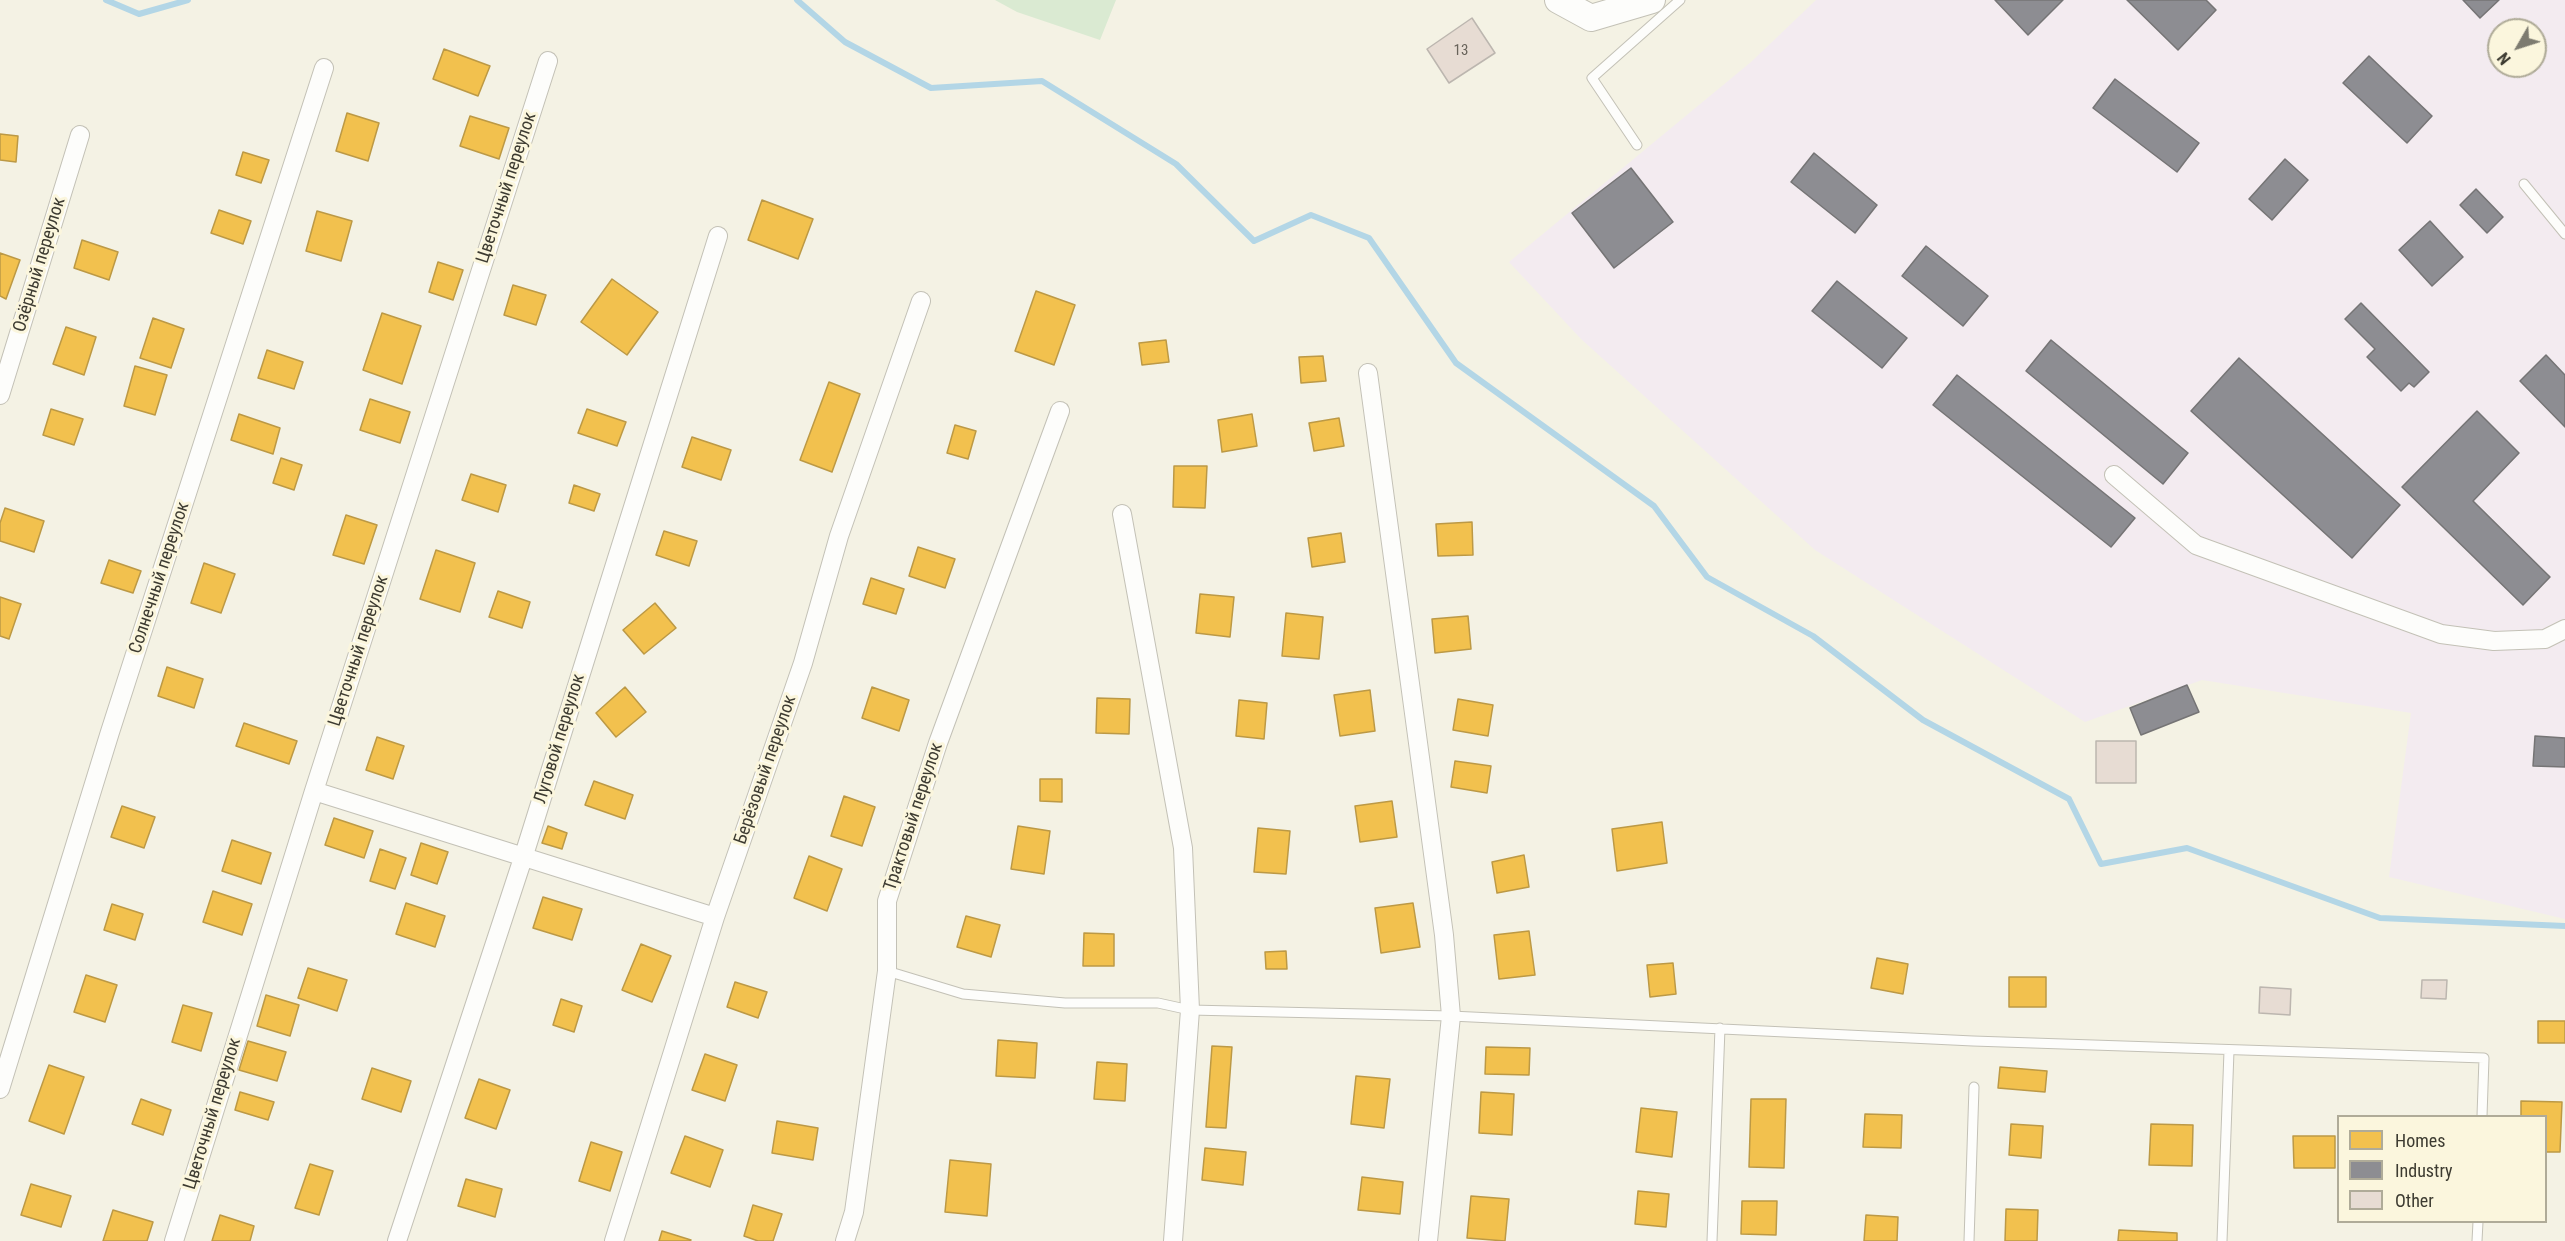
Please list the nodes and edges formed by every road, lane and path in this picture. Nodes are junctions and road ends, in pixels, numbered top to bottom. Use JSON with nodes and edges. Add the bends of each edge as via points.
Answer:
{"nodes":[{"id":1,"x":1558,"y":0,"type":"edge"},
{"id":2,"x":1652,"y":0,"type":"edge"},
{"id":3,"x":1680,"y":0,"type":"edge"},
{"id":4,"x":548,"y":61,"type":"dead end"},
{"id":5,"x":324,"y":68,"type":"dead end"},
{"id":6,"x":80,"y":135,"type":"dead end"},
{"id":7,"x":1637,"y":145,"type":"dead end"},
{"id":8,"x":2524,"y":183,"type":"dead end"},
{"id":9,"x":2565,"y":234,"type":"edge"},
{"id":10,"x":718,"y":236,"type":"dead end"},
{"id":11,"x":921,"y":301,"type":"dead end"},
{"id":12,"x":1368,"y":373,"type":"dead end"},
{"id":13,"x":0,"y":394,"type":"edge"},
{"id":14,"x":1060,"y":411,"type":"dead end"},
{"id":15,"x":2114,"y":475,"type":"dead end"},
{"id":16,"x":1122,"y":514,"type":"dead end"},
{"id":17,"x":2565,"y":630,"type":"edge"},
{"id":18,"x":314,"y":791,"type":"junction"},
{"id":19,"x":524,"y":855,"type":"junction"},
{"id":20,"x":715,"y":917,"type":"junction"},
{"id":21,"x":887,"y":971,"type":"junction"},
{"id":22,"x":1190,"y":1010,"type":"junction"},
{"id":23,"x":1451,"y":1016,"type":"junction"},
{"id":24,"x":1720,"y":1028,"type":"junction"},
{"id":25,"x":2229,"y":1051,"type":"junction"},
{"id":26,"x":1974,"y":1087,"type":"dead end"},
{"id":27,"x":0,"y":1089,"type":"edge"},
{"id":28,"x":2482,"y":1115,"type":"edge"},
{"id":29,"x":2478,"y":1223,"type":"edge"},
{"id":30,"x":174,"y":1241,"type":"edge"},
{"id":31,"x":398,"y":1241,"type":"edge"},
{"id":32,"x":614,"y":1241,"type":"edge"},
{"id":33,"x":845,"y":1241,"type":"edge"},
{"id":34,"x":1173,"y":1241,"type":"edge"},
{"id":35,"x":1428,"y":1241,"type":"edge"},
{"id":36,"x":1712,"y":1241,"type":"edge"},
{"id":37,"x":1969,"y":1241,"type":"edge"},
{"id":38,"x":2222,"y":1241,"type":"edge"},
{"id":39,"x":2477,"y":1241,"type":"edge"}],
"edges":[{"from":1,"to":2,"type":"street","via":[[1591,18]]},
{"from":3,"to":7,"type":"lane","via":[[1592,78]]},
{"from":4,"to":18,"type":"street","name":"Цветочный переулок"},
{"from":5,"to":27,"type":"street","name":"Солнечный переулок","via":[[110,732]]},
{"from":6,"to":13,"type":"street","name":"Озёрный переулок"},
{"from":8,"to":9,"type":"lane"},
{"from":10,"to":19,"type":"street","name":"Луговой переулок"},
{"from":11,"to":20,"type":"street","name":"Берёзовый переулок","via":[[839,536],[803,663]]},
{"from":12,"to":23,"type":"street","via":[[1444,935]]},
{"from":14,"to":21,"type":"street","name":"Трактовый переулок","via":[[938,743],[887,901]]},
{"from":15,"to":17,"type":"street","via":[[2196,545],[2441,634],[2494,641],[2545,639]]},
{"from":16,"to":22,"type":"street","via":[[1183,848]]},
{"from":18,"to":19,"type":"street"},
{"from":18,"to":30,"type":"street","name":"Цветочный переулок"},
{"from":19,"to":20,"type":"street"},
{"from":19,"to":31,"type":"street","name":"Луговой переулок"},
{"from":20,"to":32,"type":"street","name":"Берёзовый переулок"},
{"from":21,"to":22,"type":"lane","via":[[963,994],[1065,1003],[1158,1003]]},
{"from":21,"to":33,"type":"street","name":"Трактовый переулок","via":[[854,1212]]},
{"from":22,"to":23,"type":"lane"},
{"from":22,"to":34,"type":"street"},
{"from":23,"to":24,"type":"lane"},
{"from":23,"to":35,"type":"street"},
{"from":24,"to":25,"type":"lane"},
{"from":24,"to":36,"type":"lane"},
{"from":25,"to":28,"type":"lane","via":[[2484,1059]]},
{"from":25,"to":38,"type":"lane"},
{"from":26,"to":37,"type":"lane"},
{"from":29,"to":39,"type":"lane"}]}
